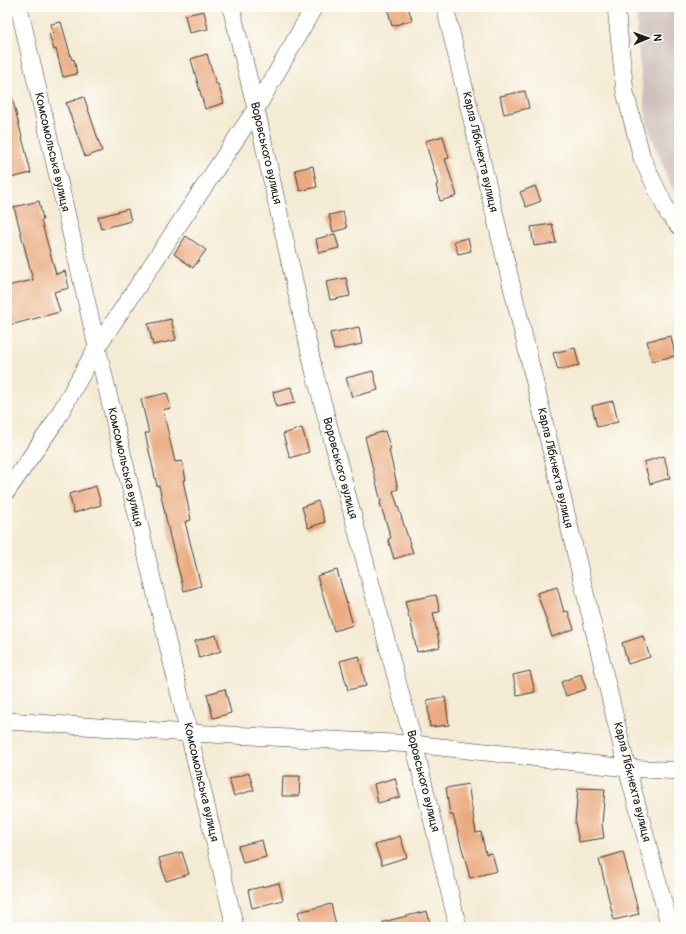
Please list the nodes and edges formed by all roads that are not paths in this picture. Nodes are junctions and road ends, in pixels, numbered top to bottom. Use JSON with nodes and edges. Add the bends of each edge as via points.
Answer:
{"nodes":[{"id":1,"x":19,"y":7,"type":"edge"},
{"id":2,"x":231,"y":7,"type":"edge"},
{"id":3,"x":314,"y":7,"type":"edge"},
{"id":4,"x":445,"y":7,"type":"edge"},
{"id":5,"x":616,"y":7,"type":"edge"},
{"id":6,"x":256,"y":109,"type":"junction"},
{"id":7,"x":679,"y":226,"type":"edge"},
{"id":8,"x":97,"y":347,"type":"junction"},
{"id":9,"x":7,"y":491,"type":"edge"},
{"id":10,"x":7,"y":721,"type":"edge"},
{"id":11,"x":189,"y":733,"type":"junction"},
{"id":12,"x":414,"y":744,"type":"junction"},
{"id":13,"x":627,"y":768,"type":"junction"},
{"id":14,"x":679,"y":771,"type":"edge"},
{"id":15,"x":235,"y":927,"type":"edge"},
{"id":16,"x":458,"y":927,"type":"edge"},
{"id":17,"x":670,"y":927,"type":"edge"}],
"edges":[{"from":1,"to":8,"type":"street","name":"Комсомольська вулиця"},
{"from":2,"to":6,"type":"street","name":"Воровського вулиця"},
{"from":3,"to":6,"type":"street"},
{"from":4,"to":13,"type":"street","name":"Карла Лібкнехта вулиця"},
{"from":5,"to":7,"type":"street","via":[[625,92],[642,158],[668,213]]},
{"from":6,"to":8,"type":"street"},
{"from":6,"to":12,"type":"street","name":"Воровського вулиця","via":[[314,372]]},
{"from":8,"to":9,"type":"street","via":[[55,422]]},
{"from":8,"to":11,"type":"street","name":"Комсомольська вулиця"},
{"from":10,"to":11,"type":"street"},
{"from":11,"to":12,"type":"street"},
{"from":11,"to":15,"type":"street","name":"Комсомольська вулиця"},
{"from":12,"to":13,"type":"street"},
{"from":12,"to":16,"type":"street","name":"Воровського вулиця"},
{"from":13,"to":14,"type":"street"},
{"from":13,"to":17,"type":"street","name":"Карла Лібкнехта вулиця"}]}
